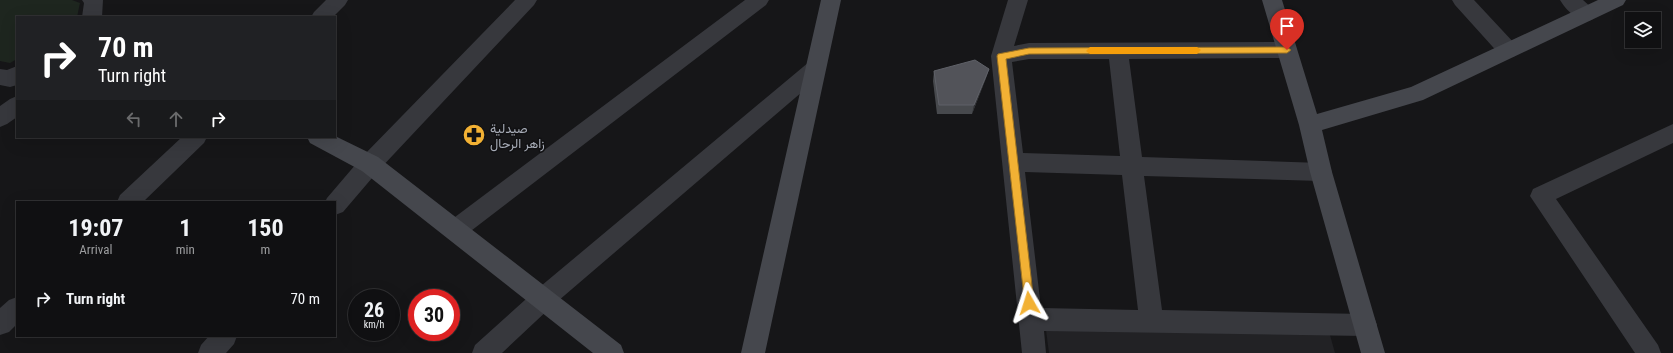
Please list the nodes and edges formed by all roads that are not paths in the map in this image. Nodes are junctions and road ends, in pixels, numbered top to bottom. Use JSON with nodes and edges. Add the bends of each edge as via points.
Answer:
{"nodes":[{"id":1,"x":92,"y":0,"type":"edge"},
{"id":2,"x":338,"y":0,"type":"edge"},
{"id":3,"x":526,"y":0,"type":"edge"},
{"id":4,"x":759,"y":0,"type":"edge"},
{"id":5,"x":831,"y":0,"type":"edge"},
{"id":6,"x":1018,"y":0,"type":"edge"},
{"id":7,"x":1272,"y":0,"type":"edge"},
{"id":8,"x":1462,"y":0,"type":"edge"},
{"id":9,"x":1570,"y":0,"type":"edge"},
{"id":10,"x":1616,"y":0,"type":"edge"},
{"id":11,"x":1586,"y":14,"type":"junction"},
{"id":12,"x":92,"y":16,"type":"edge"},
{"id":13,"x":322,"y":16,"type":"edge"},
{"id":14,"x":1287,"y":50,"type":"junction"},
{"id":15,"x":1508,"y":50,"type":"junction"},
{"id":16,"x":1118,"y":51,"type":"junction"},
{"id":17,"x":1001,"y":56,"type":"junction"},
{"id":18,"x":816,"y":68,"type":"junction"},
{"id":19,"x":16,"y":75,"type":"edge"},
{"id":20,"x":0,"y":77,"type":"edge"},
{"id":21,"x":16,"y":105,"type":"edge"},
{"id":22,"x":0,"y":118,"type":"edge"},
{"id":23,"x":1310,"y":124,"type":"junction"},
{"id":24,"x":1673,"y":133,"type":"edge"},
{"id":25,"x":195,"y":138,"type":"edge"},
{"id":26,"x":320,"y":138,"type":"edge"},
{"id":27,"x":1013,"y":162,"type":"junction"},
{"id":28,"x":370,"y":164,"type":"junction"},
{"id":29,"x":1133,"y":166,"type":"junction"},
{"id":30,"x":1321,"y":172,"type":"junction"},
{"id":31,"x":129,"y":201,"type":"edge"},
{"id":32,"x":336,"y":204,"type":"edge"},
{"id":33,"x":455,"y":230,"type":"junction"},
{"id":34,"x":543,"y":299,"type":"junction"},
{"id":35,"x":16,"y":309,"type":"edge"},
{"id":36,"x":1031,"y":319,"type":"junction"},
{"id":37,"x":1151,"y":321,"type":"junction"},
{"id":38,"x":0,"y":324,"type":"edge"},
{"id":39,"x":1365,"y":325,"type":"junction"},
{"id":40,"x":223,"y":337,"type":"edge"},
{"id":41,"x":210,"y":353,"type":"edge"},
{"id":42,"x":484,"y":353,"type":"edge"},
{"id":43,"x":612,"y":353,"type":"edge"},
{"id":44,"x":753,"y":353,"type":"edge"},
{"id":45,"x":1034,"y":353,"type":"edge"},
{"id":46,"x":1373,"y":353,"type":"edge"},
{"id":47,"x":1649,"y":353,"type":"edge"}],
"edges":[{"from":1,"to":12,"type":"street"},
{"from":2,"to":13,"type":"street"},
{"from":3,"to":28,"type":"street"},
{"from":4,"to":33,"type":"street"},
{"from":5,"to":18,"type":"main road"},
{"from":6,"to":17,"type":"street"},
{"from":7,"to":14,"type":"main road"},
{"from":8,"to":15,"type":"street"},
{"from":9,"to":11,"type":"street"},
{"from":10,"to":11,"type":"main road"},
{"from":11,"to":15,"type":"main road"},
{"from":14,"to":16,"type":"street"},
{"from":14,"to":23,"type":"main road"},
{"from":15,"to":23,"type":"main road","via":[[1416,94]]},
{"from":16,"to":17,"type":"street","via":[[1029,51]]},
{"from":16,"to":29,"type":"street"},
{"from":17,"to":27,"type":"street"},
{"from":18,"to":34,"type":"street"},
{"from":18,"to":44,"type":"main road"},
{"from":19,"to":20,"type":"street","via":[[10,79]]},
{"from":21,"to":22,"type":"street"},
{"from":23,"to":30,"type":"main road"},
{"from":24,"to":47,"type":"street","via":[[1541,196]]},
{"from":25,"to":31,"type":"street"},
{"from":26,"to":28,"type":"main road"},
{"from":27,"to":29,"type":"street"},
{"from":27,"to":36,"type":"street"},
{"from":28,"to":32,"type":"street"},
{"from":28,"to":33,"type":"main road"},
{"from":29,"to":30,"type":"street"},
{"from":29,"to":37,"type":"street"},
{"from":30,"to":39,"type":"main road"},
{"from":33,"to":34,"type":"main road"},
{"from":34,"to":42,"type":"street"},
{"from":34,"to":43,"type":"main road"},
{"from":35,"to":38,"type":"street"},
{"from":36,"to":37,"type":"street"},
{"from":36,"to":45,"type":"street"},
{"from":37,"to":39,"type":"street"},
{"from":39,"to":46,"type":"main road"},
{"from":40,"to":41,"type":"street"}]}
